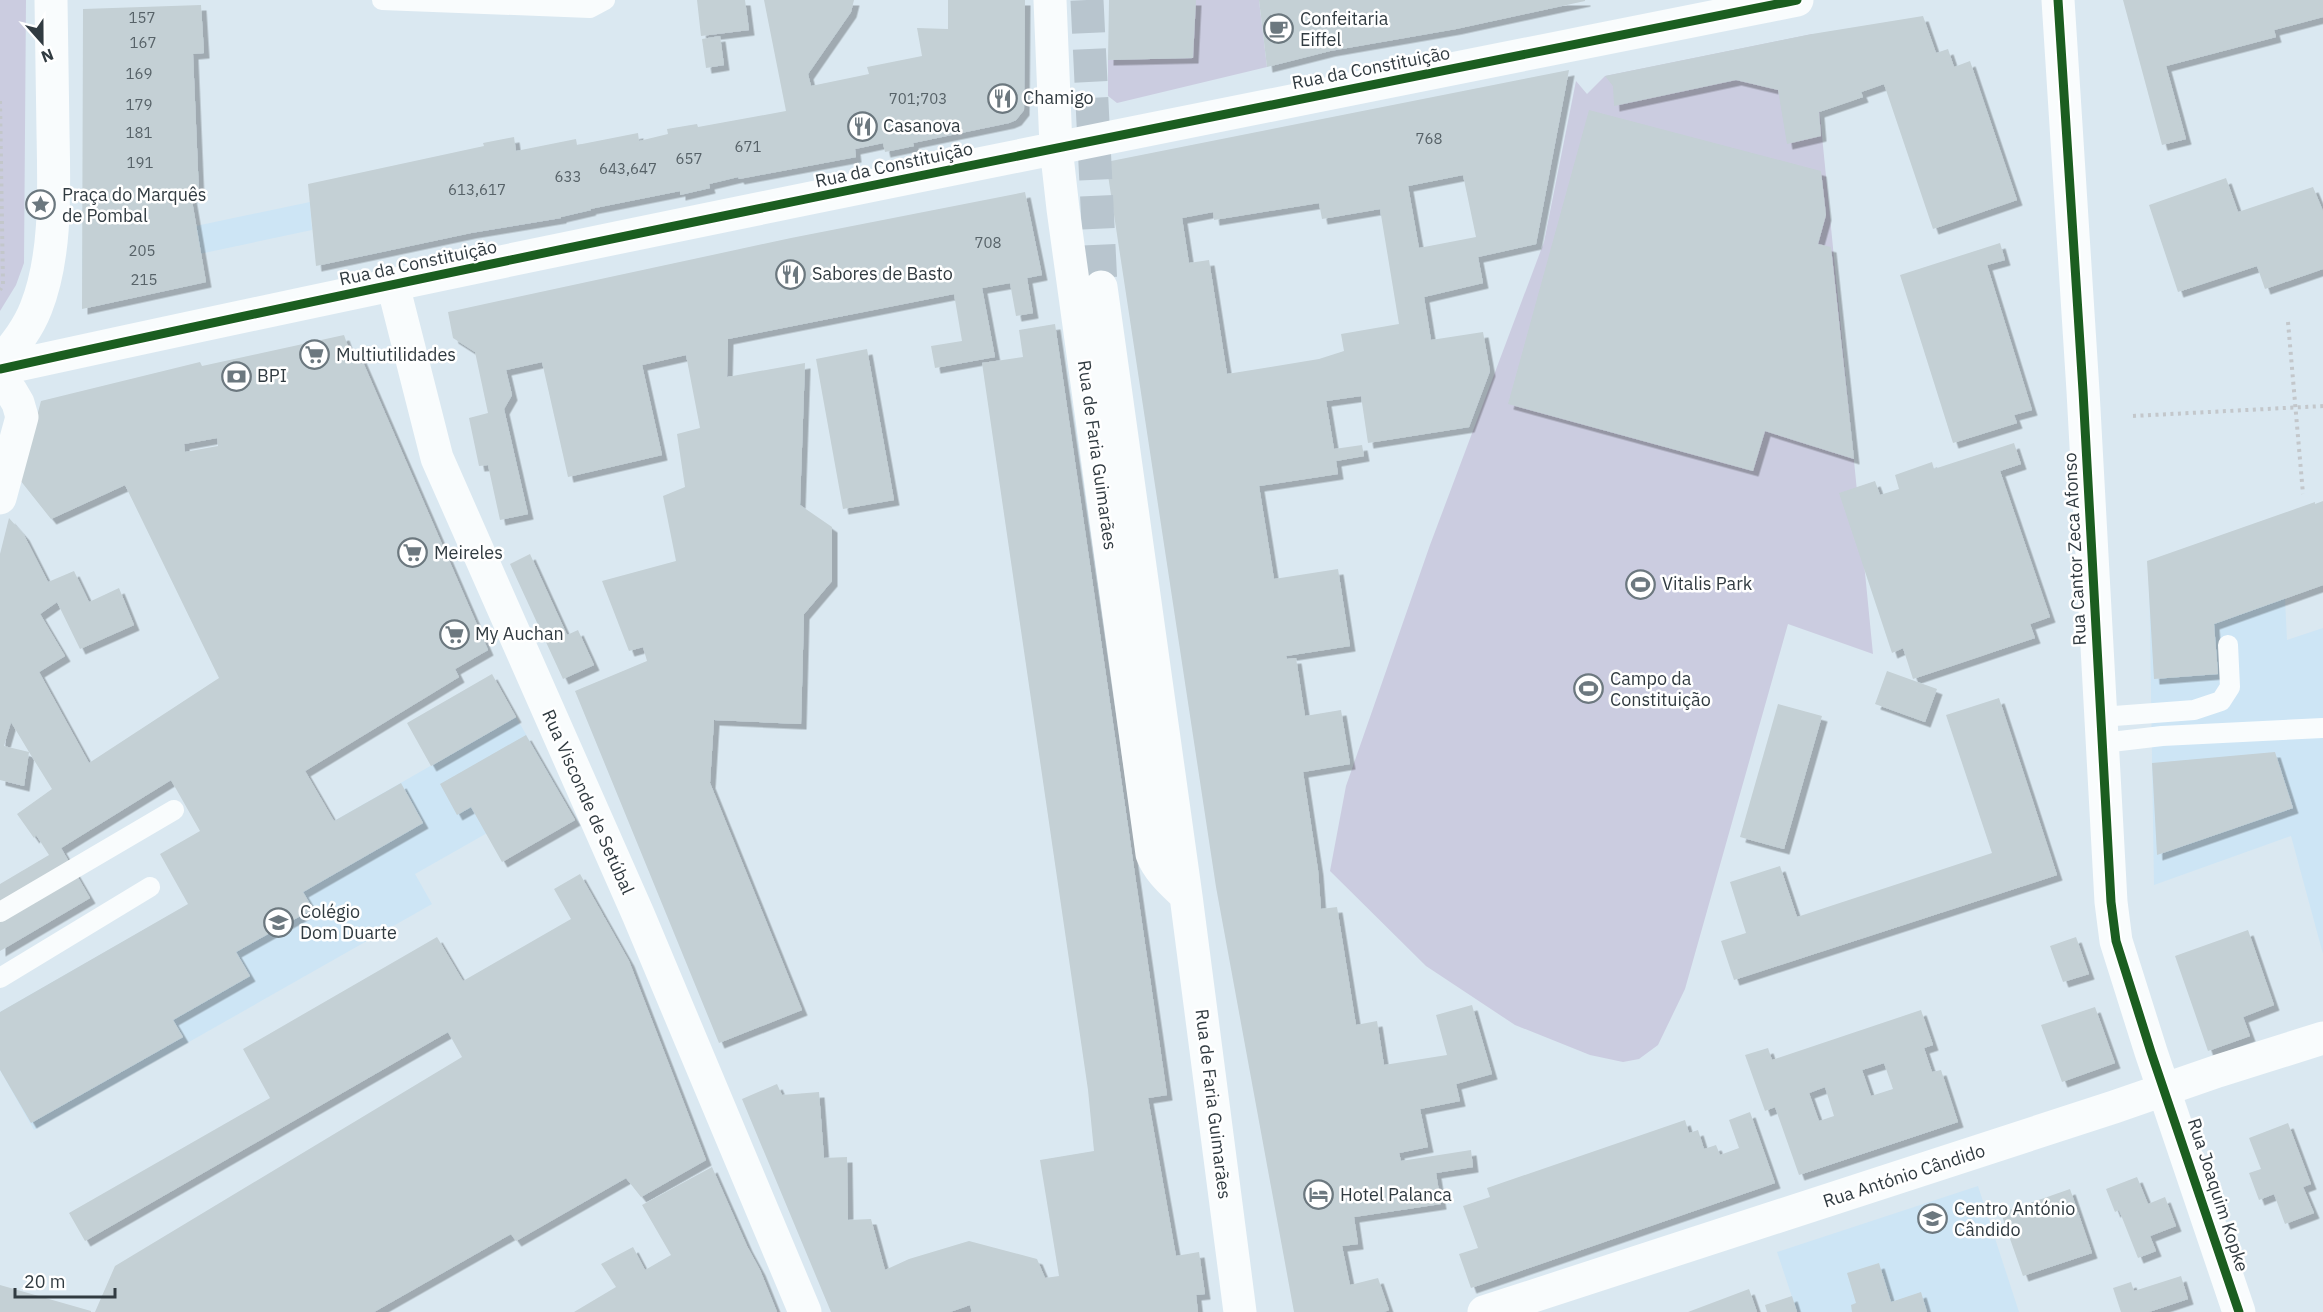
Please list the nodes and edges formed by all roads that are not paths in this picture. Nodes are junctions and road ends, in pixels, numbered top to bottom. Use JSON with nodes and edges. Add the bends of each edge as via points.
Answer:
{"nodes":[{"id":1,"x":51,"y":0,"type":"edge"},
{"id":2,"x":382,"y":0,"type":"edge"},
{"id":3,"x":605,"y":0,"type":"edge"},
{"id":4,"x":1050,"y":0,"type":"edge"},
{"id":5,"x":1797,"y":0,"type":"edge"},
{"id":6,"x":2058,"y":0,"type":"edge"},
{"id":7,"x":1056,"y":147,"type":"junction"},
{"id":8,"x":393,"y":285,"type":"junction"},
{"id":9,"x":1101,"y":287,"type":"tunnel mouth"},
{"id":10,"x":0,"y":360,"type":"edge"},
{"id":11,"x":0,"y":369,"type":"edge"},
{"id":12,"x":0,"y":382,"type":"edge"},
{"id":13,"x":0,"y":498,"type":"edge"},
{"id":14,"x":2228,"y":645,"type":"dead end"},
{"id":15,"x":2323,"y":728,"type":"edge"},
{"id":16,"x":2102,"y":730,"type":"junction"},
{"id":17,"x":174,"y":810,"type":"dead end"},
{"id":18,"x":150,"y":887,"type":"dead end"},
{"id":19,"x":1186,"y":896,"type":"junction"},
{"id":20,"x":0,"y":912,"type":"edge"},
{"id":21,"x":0,"y":978,"type":"edge"},
{"id":22,"x":2323,"y":1038,"type":"edge"},
{"id":23,"x":2165,"y":1089,"type":"junction"},
{"id":24,"x":805,"y":1312,"type":"edge"},
{"id":25,"x":1240,"y":1312,"type":"edge"},
{"id":26,"x":1484,"y":1312,"type":"edge"},
{"id":27,"x":2239,"y":1312,"type":"edge"}],
"edges":[{"from":1,"to":10,"type":"main road","via":[[51,238],[36,309]]},
{"from":2,"to":3,"type":"lane","via":[[591,8]]},
{"from":4,"to":7,"type":"main road","name":"Rua de Faria Guimarães"},
{"from":5,"to":7,"type":"main road","name":"Rua da Constituição"},
{"from":6,"to":16,"type":"main road","name":"Rua Cantor Zeca Afonso"},
{"from":7,"to":8,"type":"main road","name":"Rua da Constituição"},
{"from":7,"to":19,"type":"main road","name":"Rua de Faria Guimarães","via":[[1152,854],[1164,875]]},
{"from":8,"to":11,"type":"main road","name":"Rua da Constituição"},
{"from":8,"to":24,"type":"main road","name":"Rua Visconde de Setúbal","via":[[437,458],[633,903]]},
{"from":9,"to":19,"type":"main road","name":"Rua de Faria Guimarães"},
{"from":12,"to":13,"type":"main road","via":[[11,391],[22,417]]},
{"from":14,"to":16,"type":"lane","via":[[2230,687],[2221,701]]},
{"from":15,"to":16,"type":"lane","via":[[2162,736]]},
{"from":16,"to":23,"type":"main road","name":"Rua Cantor Zeca Afonso","via":[[2116,941]]},
{"from":17,"to":20,"type":"lane"},
{"from":18,"to":21,"type":"lane"},
{"from":19,"to":25,"type":"main road","name":"Rua de Faria Guimarães"},
{"from":22,"to":23,"type":"main road","name":"Rua António Cândido"},
{"from":23,"to":26,"type":"main road","name":"Rua António Cândido"},
{"from":23,"to":27,"type":"main road","name":"Rua Joaquim Kopke"}]}
